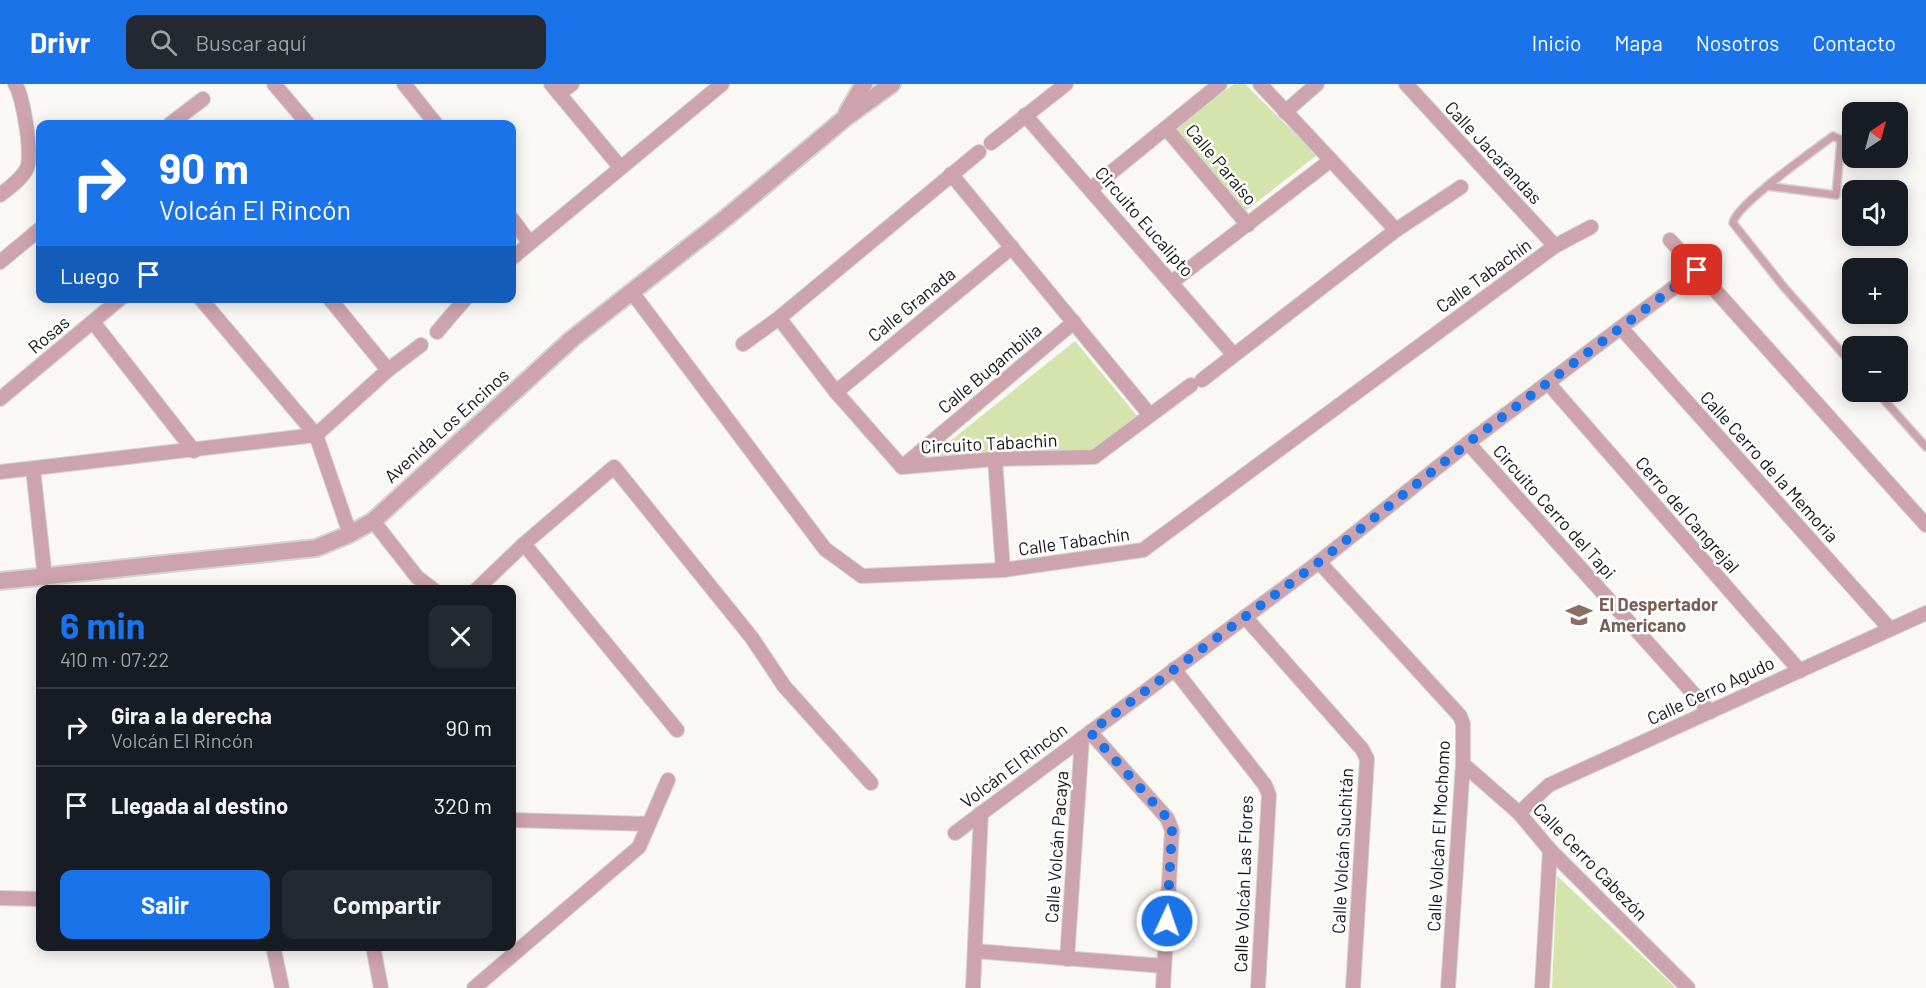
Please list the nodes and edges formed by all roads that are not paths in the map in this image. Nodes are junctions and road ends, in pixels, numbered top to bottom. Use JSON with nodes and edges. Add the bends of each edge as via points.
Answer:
{"nodes":[{"id":1,"x":15,"y":84,"type":"edge"},
{"id":2,"x":274,"y":84,"type":"edge"},
{"id":3,"x":404,"y":84,"type":"edge"},
{"id":4,"x":572,"y":84,"type":"edge"},
{"id":5,"x":722,"y":84,"type":"edge"},
{"id":6,"x":864,"y":84,"type":"edge"},
{"id":7,"x":892,"y":84,"type":"edge"},
{"id":8,"x":1066,"y":84,"type":"edge"},
{"id":9,"x":1220,"y":84,"type":"edge"},
{"id":10,"x":1260,"y":84,"type":"edge"},
{"id":11,"x":1317,"y":84,"type":"edge"},
{"id":12,"x":1406,"y":84,"type":"edge"},
{"id":13,"x":555,"y":89,"type":"edge"},
{"id":14,"x":203,"y":99,"type":"dead end"},
{"id":15,"x":1285,"y":112,"type":"junction"},
{"id":16,"x":1025,"y":115,"type":"junction"},
{"id":17,"x":844,"y":119,"type":"junction"},
{"id":18,"x":180,"y":120,"type":"edge"},
{"id":19,"x":305,"y":120,"type":"edge"},
{"id":20,"x":433,"y":120,"type":"edge"},
{"id":21,"x":1166,"y":128,"type":"junction"},
{"id":22,"x":991,"y":143,"type":"dead end"},
{"id":23,"x":979,"y":152,"type":"dead end"},
{"id":24,"x":1331,"y":160,"type":"junction"},
{"id":25,"x":620,"y":167,"type":"junction"},
{"id":26,"x":951,"y":174,"type":"junction"},
{"id":27,"x":1767,"y":186,"type":"junction"},
{"id":28,"x":1461,"y":187,"type":"dead end"},
{"id":29,"x":1092,"y":188,"type":"junction"},
{"id":30,"x":0,"y":195,"type":"edge"},
{"id":31,"x":516,"y":224,"type":"edge"},
{"id":32,"x":1248,"y":225,"type":"junction"},
{"id":33,"x":1591,"y":227,"type":"dead end"},
{"id":34,"x":1396,"y":230,"type":"junction"},
{"id":35,"x":36,"y":232,"type":"edge"},
{"id":36,"x":1670,"y":240,"type":"dead end"},
{"id":37,"x":529,"y":242,"type":"junction"},
{"id":38,"x":1554,"y":246,"type":"junction"},
{"id":39,"x":1012,"y":247,"type":"junction"},
{"id":40,"x":516,"y":254,"type":"edge"},
{"id":41,"x":0,"y":262,"type":"edge"},
{"id":42,"x":1697,"y":270,"type":"junction"},
{"id":43,"x":1172,"y":282,"type":"junction"},
{"id":44,"x":631,"y":291,"type":"junction"},
{"id":45,"x":115,"y":303,"type":"edge"},
{"id":46,"x":205,"y":303,"type":"edge"},
{"id":47,"x":333,"y":303,"type":"edge"},
{"id":48,"x":459,"y":303,"type":"edge"},
{"id":49,"x":779,"y":318,"type":"junction"},
{"id":50,"x":93,"y":322,"type":"junction"},
{"id":51,"x":1074,"y":322,"type":"junction"},
{"id":52,"x":1622,"y":329,"type":"junction"},
{"id":53,"x":437,"y":332,"type":"dead end"},
{"id":54,"x":421,"y":345,"type":"dead end"},
{"id":55,"x":743,"y":345,"type":"dead end"},
{"id":56,"x":1842,"y":352,"type":"edge"},
{"id":57,"x":1233,"y":354,"type":"junction"},
{"id":58,"x":388,"y":370,"type":"junction"},
{"id":59,"x":1548,"y":383,"type":"junction"},
{"id":60,"x":836,"y":392,"type":"junction"},
{"id":61,"x":0,"y":399,"type":"edge"},
{"id":62,"x":1886,"y":402,"type":"edge"},
{"id":63,"x":1150,"y":415,"type":"junction"},
{"id":64,"x":316,"y":435,"type":"junction"},
{"id":65,"x":1468,"y":443,"type":"junction"},
{"id":66,"x":1926,"y":447,"type":"edge"},
{"id":67,"x":194,"y":451,"type":"junction"},
{"id":68,"x":995,"y":459,"type":"junction"},
{"id":69,"x":902,"y":467,"type":"junction"},
{"id":70,"x":33,"y":469,"type":"junction"},
{"id":71,"x":0,"y":472,"type":"edge"},
{"id":72,"x":373,"y":521,"type":"junction"},
{"id":73,"x":1926,"y":525,"type":"edge"},
{"id":74,"x":350,"y":534,"type":"junction"},
{"id":75,"x":524,"y":543,"type":"junction"},
{"id":76,"x":1319,"y":562,"type":"junction"},
{"id":77,"x":1003,"y":570,"type":"junction"},
{"id":78,"x":45,"y":578,"type":"junction"},
{"id":79,"x":0,"y":581,"type":"edge"},
{"id":80,"x":427,"y":585,"type":"edge"},
{"id":81,"x":481,"y":585,"type":"edge"},
{"id":82,"x":1926,"y":613,"type":"edge"},
{"id":83,"x":1245,"y":617,"type":"junction"},
{"id":84,"x":1890,"y":629,"type":"junction"},
{"id":85,"x":1174,"y":669,"type":"junction"},
{"id":86,"x":1800,"y":670,"type":"junction"},
{"id":87,"x":1710,"y":712,"type":"junction"},
{"id":88,"x":677,"y":730,"type":"dead end"},
{"id":89,"x":1086,"y":735,"type":"junction"},
{"id":90,"x":1463,"y":764,"type":"junction"},
{"id":91,"x":668,"y":780,"type":"dead end"},
{"id":92,"x":871,"y":783,"type":"dead end"},
{"id":93,"x":981,"y":813,"type":"junction"},
{"id":94,"x":1519,"y":813,"type":"junction"},
{"id":95,"x":516,"y":820,"type":"edge"},
{"id":96,"x":649,"y":824,"type":"junction"},
{"id":97,"x":955,"y":832,"type":"dead end"},
{"id":98,"x":1550,"y":850,"type":"junction"},
{"id":99,"x":0,"y":898,"type":"edge"},
{"id":100,"x":36,"y":898,"type":"edge"},
{"id":101,"x":274,"y":951,"type":"edge"},
{"id":102,"x":374,"y":951,"type":"edge"},
{"id":103,"x":975,"y":951,"type":"junction"},
{"id":104,"x":1067,"y":959,"type":"junction"},
{"id":105,"x":1164,"y":966,"type":"junction"},
{"id":106,"x":282,"y":988,"type":"edge"},
{"id":107,"x":381,"y":988,"type":"edge"},
{"id":108,"x":474,"y":988,"type":"edge"},
{"id":109,"x":972,"y":988,"type":"edge"},
{"id":110,"x":1163,"y":988,"type":"edge"},
{"id":111,"x":1258,"y":988,"type":"edge"},
{"id":112,"x":1353,"y":988,"type":"edge"},
{"id":113,"x":1448,"y":988,"type":"edge"},
{"id":114,"x":1542,"y":988,"type":"edge"},
{"id":115,"x":1688,"y":988,"type":"edge"}],
"edges":[{"from":1,"to":30,"type":"street","via":[[23,99],[30,156],[27,168]]},
{"from":2,"to":19,"type":"street"},
{"from":3,"to":20,"type":"street"},
{"from":4,"to":13,"type":"street"},
{"from":5,"to":25,"type":"street"},
{"from":6,"to":17,"type":"street","name":"Avenida Los Encinos"},
{"from":7,"to":17,"type":"street","name":"Avenida Los Encinos"},
{"from":8,"to":16,"type":"street"},
{"from":9,"to":21,"type":"street"},
{"from":10,"to":15,"type":"street"},
{"from":11,"to":15,"type":"street"},
{"from":12,"to":38,"type":"street","name":"Calle Jacarandas"},
{"from":13,"to":25,"type":"street"},
{"from":14,"to":18,"type":"street"},
{"from":15,"to":24,"type":"street"},
{"from":16,"to":22,"type":"street"},
{"from":16,"to":29,"type":"street","name":"Circuito Eucalipto"},
{"from":17,"to":44,"type":"street","name":"Avenida Los Encinos"},
{"from":21,"to":29,"type":"street"},
{"from":21,"to":32,"type":"street","name":"Calle Paraíso"},
{"from":23,"to":26,"type":"street"},
{"from":24,"to":32,"type":"street"},
{"from":24,"to":34,"type":"street"},
{"from":25,"to":37,"type":"street"},
{"from":26,"to":39,"type":"street"},
{"from":26,"to":49,"type":"street"},
{"from":27,"to":27,"type":"lane","via":[[1833,136],[1840,140],[1836,195]]},
{"from":27,"to":56,"type":"lane","via":[[1737,212],[1733,223]]},
{"from":28,"to":34,"type":"street"},
{"from":29,"to":43,"type":"street","name":"Circuito Eucalipto"},
{"from":31,"to":37,"type":"street"},
{"from":32,"to":43,"type":"street"},
{"from":33,"to":38,"type":"street","name":"Calle Tabachín"},
{"from":34,"to":57,"type":"street"},
{"from":35,"to":41,"type":"street"},
{"from":36,"to":42,"type":"street"},
{"from":37,"to":40,"type":"street"},
{"from":38,"to":77,"type":"street","name":"Calle Tabachín","via":[[1143,550]]},
{"from":39,"to":51,"type":"street"},
{"from":39,"to":60,"type":"street","name":"Calle Granada"},
{"from":42,"to":52,"type":"street","name":"Volcán El Rincón"},
{"from":42,"to":73,"type":"street"},
{"from":43,"to":57,"type":"street","name":"Circuito Eucalipto"},
{"from":44,"to":72,"type":"street","name":"Avenida Los Encinos","via":[[573,338]]},
{"from":44,"to":77,"type":"street","name":"Calle Tabachín","via":[[825,549],[862,576]]},
{"from":45,"to":50,"type":"street","name":"Rosas"},
{"from":46,"to":64,"type":"street"},
{"from":47,"to":58,"type":"street"},
{"from":48,"to":53,"type":"street"},
{"from":49,"to":55,"type":"street"},
{"from":49,"to":60,"type":"street","name":"Circuito Tabachin"},
{"from":50,"to":61,"type":"street","name":"Rosas"},
{"from":50,"to":67,"type":"street"},
{"from":51,"to":63,"type":"street"},
{"from":51,"to":69,"type":"street","name":"Calle Bugambilia"},
{"from":52,"to":59,"type":"street","name":"Volcán El Rincón"},
{"from":52,"to":84,"type":"street","name":"Calle Cerro de la Memoria"},
{"from":54,"to":58,"type":"street"},
{"from":57,"to":63,"type":"street","name":"Circuito Tabachin"},
{"from":58,"to":64,"type":"street"},
{"from":59,"to":65,"type":"street","name":"Volcán El Rincón"},
{"from":59,"to":86,"type":"street","name":"Cerro del Cangrejal"},
{"from":60,"to":69,"type":"street","name":"Circuito Tabachin"},
{"from":62,"to":66,"type":"lane"},
{"from":63,"to":68,"type":"street","name":"Circuito Tabachin","via":[[1094,458]]},
{"from":64,"to":67,"type":"street"},
{"from":64,"to":74,"type":"street"},
{"from":65,"to":76,"type":"street","name":"Volcán El Rincón"},
{"from":65,"to":87,"type":"street","name":"Circuito Cerro del Tapi"},
{"from":67,"to":70,"type":"street"},
{"from":68,"to":69,"type":"street","name":"Circuito Tabachin"},
{"from":68,"to":77,"type":"street"},
{"from":70,"to":71,"type":"street"},
{"from":70,"to":78,"type":"street"},
{"from":72,"to":74,"type":"street","name":"Avenida Los Encinos"},
{"from":72,"to":80,"type":"street"},
{"from":74,"to":78,"type":"street","name":"Avenida Los Encinos","via":[[316,548]]},
{"from":75,"to":81,"type":"street"},
{"from":75,"to":88,"type":"street"},
{"from":75,"to":92,"type":"street","via":[[614,467],[752,638],[784,686]]},
{"from":76,"to":83,"type":"street","name":"Volcán El Rincón"},
{"from":76,"to":90,"type":"street","name":"Calle Volcán El Mochomo","via":[[1460,716]]},
{"from":78,"to":79,"type":"street","name":"Avenida Los Encinos"},
{"from":82,"to":84,"type":"street","name":"Calle Cerro Agudo"},
{"from":83,"to":85,"type":"street","name":"Volcán El Rincón"},
{"from":83,"to":112,"type":"street","name":"Calle Volcán Suchitán","via":[[1367,759]]},
{"from":84,"to":86,"type":"street","name":"Calle Cerro Agudo"},
{"from":85,"to":89,"type":"street","name":"Volcán El Rincón"},
{"from":85,"to":111,"type":"street","name":"Calle Volcán Las Flores","via":[[1269,795]]},
{"from":86,"to":87,"type":"street","name":"Calle Cerro Agudo"},
{"from":87,"to":94,"type":"street","name":"Calle Cerro Agudo","via":[[1549,785]]},
{"from":89,"to":93,"type":"street","name":"Volcán El Rincón"},
{"from":89,"to":104,"type":"street","name":"Calle Volcán Pacaya"},
{"from":89,"to":105,"type":"street","via":[[1167,818],[1172,830]]},
{"from":90,"to":94,"type":"street","name":"Calle Cerro Cabezón"},
{"from":90,"to":113,"type":"street","name":"Calle Volcán El Mochomo"},
{"from":91,"to":96,"type":"street"},
{"from":93,"to":97,"type":"street","name":"Volcán El Rincón"},
{"from":93,"to":103,"type":"street"},
{"from":94,"to":98,"type":"street","name":"Calle Cerro Cabezón"},
{"from":95,"to":96,"type":"street"},
{"from":96,"to":108,"type":"street","via":[[639,847]]},
{"from":98,"to":114,"type":"street"},
{"from":98,"to":115,"type":"street","name":"Calle Cerro Cabezón"},
{"from":99,"to":100,"type":"street"},
{"from":101,"to":106,"type":"street"},
{"from":102,"to":107,"type":"street"},
{"from":103,"to":104,"type":"street"},
{"from":103,"to":109,"type":"street"},
{"from":104,"to":105,"type":"street"},
{"from":105,"to":110,"type":"street"}]}
